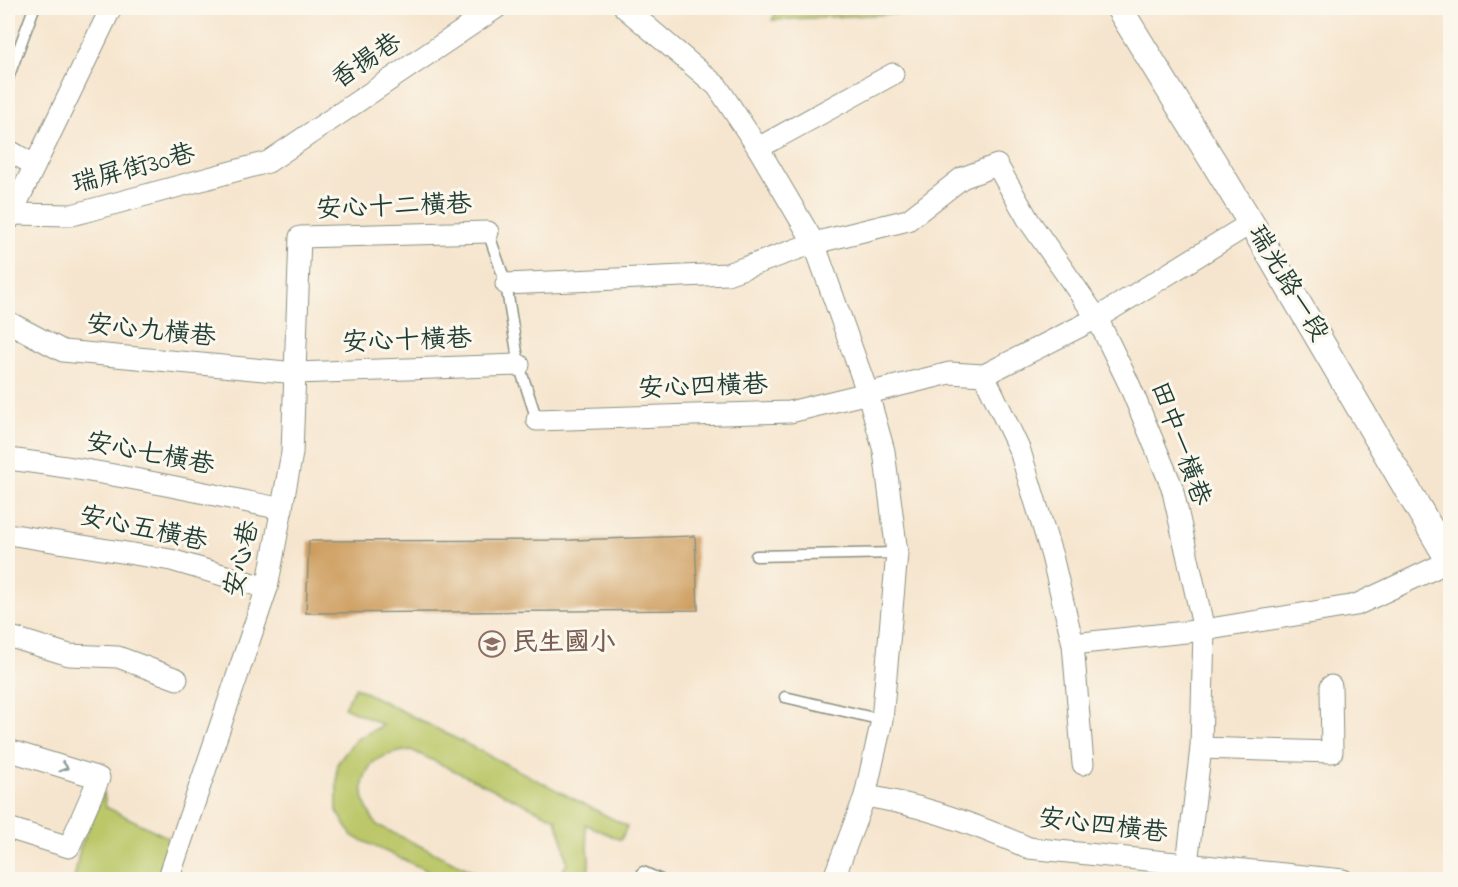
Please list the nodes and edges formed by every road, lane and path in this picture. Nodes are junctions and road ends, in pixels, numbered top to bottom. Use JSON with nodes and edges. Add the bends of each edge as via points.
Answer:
{"nodes":[{"id":1,"x":34,"y":8,"type":"edge"},
{"id":2,"x":111,"y":8,"type":"edge"},
{"id":3,"x":496,"y":8,"type":"edge"},
{"id":4,"x":624,"y":8,"type":"edge"},
{"id":5,"x":1119,"y":8,"type":"edge"},
{"id":6,"x":893,"y":74,"type":"dead end"},
{"id":7,"x":8,"y":78,"type":"edge"},
{"id":8,"x":758,"y":148,"type":"junction"},
{"id":9,"x":8,"y":150,"type":"edge"},
{"id":10,"x":268,"y":162,"type":"joint"},
{"id":11,"x":34,"y":165,"type":"junction"},
{"id":12,"x":9,"y":218,"type":"edge"},
{"id":13,"x":1251,"y":223,"type":"junction"},
{"id":14,"x":488,"y":232,"type":"joint"},
{"id":15,"x":300,"y":237,"type":"joint"},
{"id":16,"x":814,"y":243,"type":"junction"},
{"id":17,"x":506,"y":284,"type":"junction"},
{"id":18,"x":1097,"y":318,"type":"junction"},
{"id":19,"x":8,"y":322,"type":"edge"},
{"id":20,"x":519,"y":365,"type":"junction"},
{"id":21,"x":296,"y":373,"type":"junction"},
{"id":22,"x":984,"y":375,"type":"junction"},
{"id":23,"x":868,"y":394,"type":"junction"},
{"id":24,"x":537,"y":420,"type":"joint"},
{"id":25,"x":8,"y":459,"type":"edge"},
{"id":26,"x":282,"y":509,"type":"junction"},
{"id":27,"x":8,"y":534,"type":"edge"},
{"id":28,"x":897,"y":553,"type":"junction"},
{"id":29,"x":756,"y":556,"type":"dead end"},
{"id":30,"x":1450,"y":562,"type":"edge"},
{"id":31,"x":267,"y":588,"type":"junction"},
{"id":32,"x":1204,"y":630,"type":"junction"},
{"id":33,"x":8,"y":636,"type":"edge"},
{"id":34,"x":1073,"y":644,"type":"junction"},
{"id":35,"x":177,"y":679,"type":"dead end"},
{"id":36,"x":1331,"y":686,"type":"dead end"},
{"id":37,"x":785,"y":697,"type":"dead end"},
{"id":38,"x":882,"y":720,"type":"junction"},
{"id":39,"x":1201,"y":748,"type":"junction"},
{"id":40,"x":8,"y":750,"type":"edge"},
{"id":41,"x":1083,"y":764,"type":"dead end"},
{"id":42,"x":865,"y":796,"type":"junction"},
{"id":43,"x":8,"y":828,"type":"edge"},
{"id":44,"x":643,"y":872,"type":"dead end"},
{"id":45,"x":1186,"y":872,"type":"edge"},
{"id":46,"x":168,"y":879,"type":"edge"},
{"id":47,"x":661,"y":879,"type":"edge"},
{"id":48,"x":833,"y":879,"type":"edge"},
{"id":49,"x":1343,"y":879,"type":"edge"}],
"edges":[{"from":1,"to":7,"type":"lane"},
{"from":2,"to":11,"type":"street"},
{"from":3,"to":10,"type":"street","name":"香揚巷"},
{"from":4,"to":8,"type":"street","via":[[717,86]]},
{"from":5,"to":13,"type":"street","name":"瑞光路一段"},
{"from":6,"to":8,"type":"street"},
{"from":8,"to":16,"type":"street"},
{"from":9,"to":11,"type":"street"},
{"from":10,"to":12,"type":"street","name":"瑞屏街30巷","via":[[72,215]]},
{"from":11,"to":12,"type":"street"},
{"from":13,"to":18,"type":"street"},
{"from":13,"to":30,"type":"street","name":"瑞光路一段"},
{"from":14,"to":15,"type":"street","name":"安心十二橫巷"},
{"from":14,"to":17,"type":"lane"},
{"from":15,"to":21,"type":"street","name":"安心巷"},
{"from":16,"to":17,"type":"street","via":[[727,274]]},
{"from":16,"to":18,"type":"street","name":"田中一橫巷","via":[[908,220],[962,178],[997,165],[1029,221]]},
{"from":16,"to":23,"type":"street"},
{"from":17,"to":20,"type":"lane"},
{"from":18,"to":22,"type":"street"},
{"from":18,"to":32,"type":"street","name":"田中一橫巷","via":[[1172,486]]},
{"from":19,"to":21,"type":"street","name":"安心九橫巷","via":[[63,351]]},
{"from":20,"to":21,"type":"street","name":"安心十橫巷"},
{"from":20,"to":24,"type":"lane"},
{"from":21,"to":26,"type":"street","name":"安心巷","via":[[292,453]]},
{"from":22,"to":23,"type":"street","via":[[951,373]]},
{"from":22,"to":34,"type":"street","via":[[1020,452],[1052,556]]},
{"from":23,"to":24,"type":"street","name":"安心四橫巷","via":[[790,412]]},
{"from":23,"to":28,"type":"street","via":[[884,451]]},
{"from":25,"to":26,"type":"street","name":"安心七橫巷","via":[[167,484]]},
{"from":26,"to":31,"type":"street","name":"安心巷"},
{"from":27,"to":31,"type":"street","name":"安心五橫巷","via":[[171,560]]},
{"from":28,"to":29,"type":"lane"},
{"from":28,"to":38,"type":"street"},
{"from":30,"to":32,"type":"street","via":[[1356,605]]},
{"from":31,"to":46,"type":"street","name":"安心巷"},
{"from":32,"to":34,"type":"street"},
{"from":32,"to":39,"type":"street","name":"田中一橫巷"},
{"from":33,"to":35,"type":"street","via":[[69,655],[118,657]]},
{"from":34,"to":41,"type":"street"},
{"from":36,"to":39,"type":"street","via":[[1332,752]]},
{"from":37,"to":38,"type":"lane"},
{"from":38,"to":42,"type":"street"},
{"from":39,"to":45,"type":"street","name":"田中一橫巷"},
{"from":40,"to":43,"type":"street","one_way":true,"via":[[99,778],[69,847]]},
{"from":42,"to":45,"type":"street","name":"安心四橫巷","via":[[890,799],[977,826],[1029,848]]},
{"from":42,"to":48,"type":"street"},
{"from":44,"to":47,"type":"lane"},
{"from":45,"to":49,"type":"street","name":"安心四橫巷"}]}
